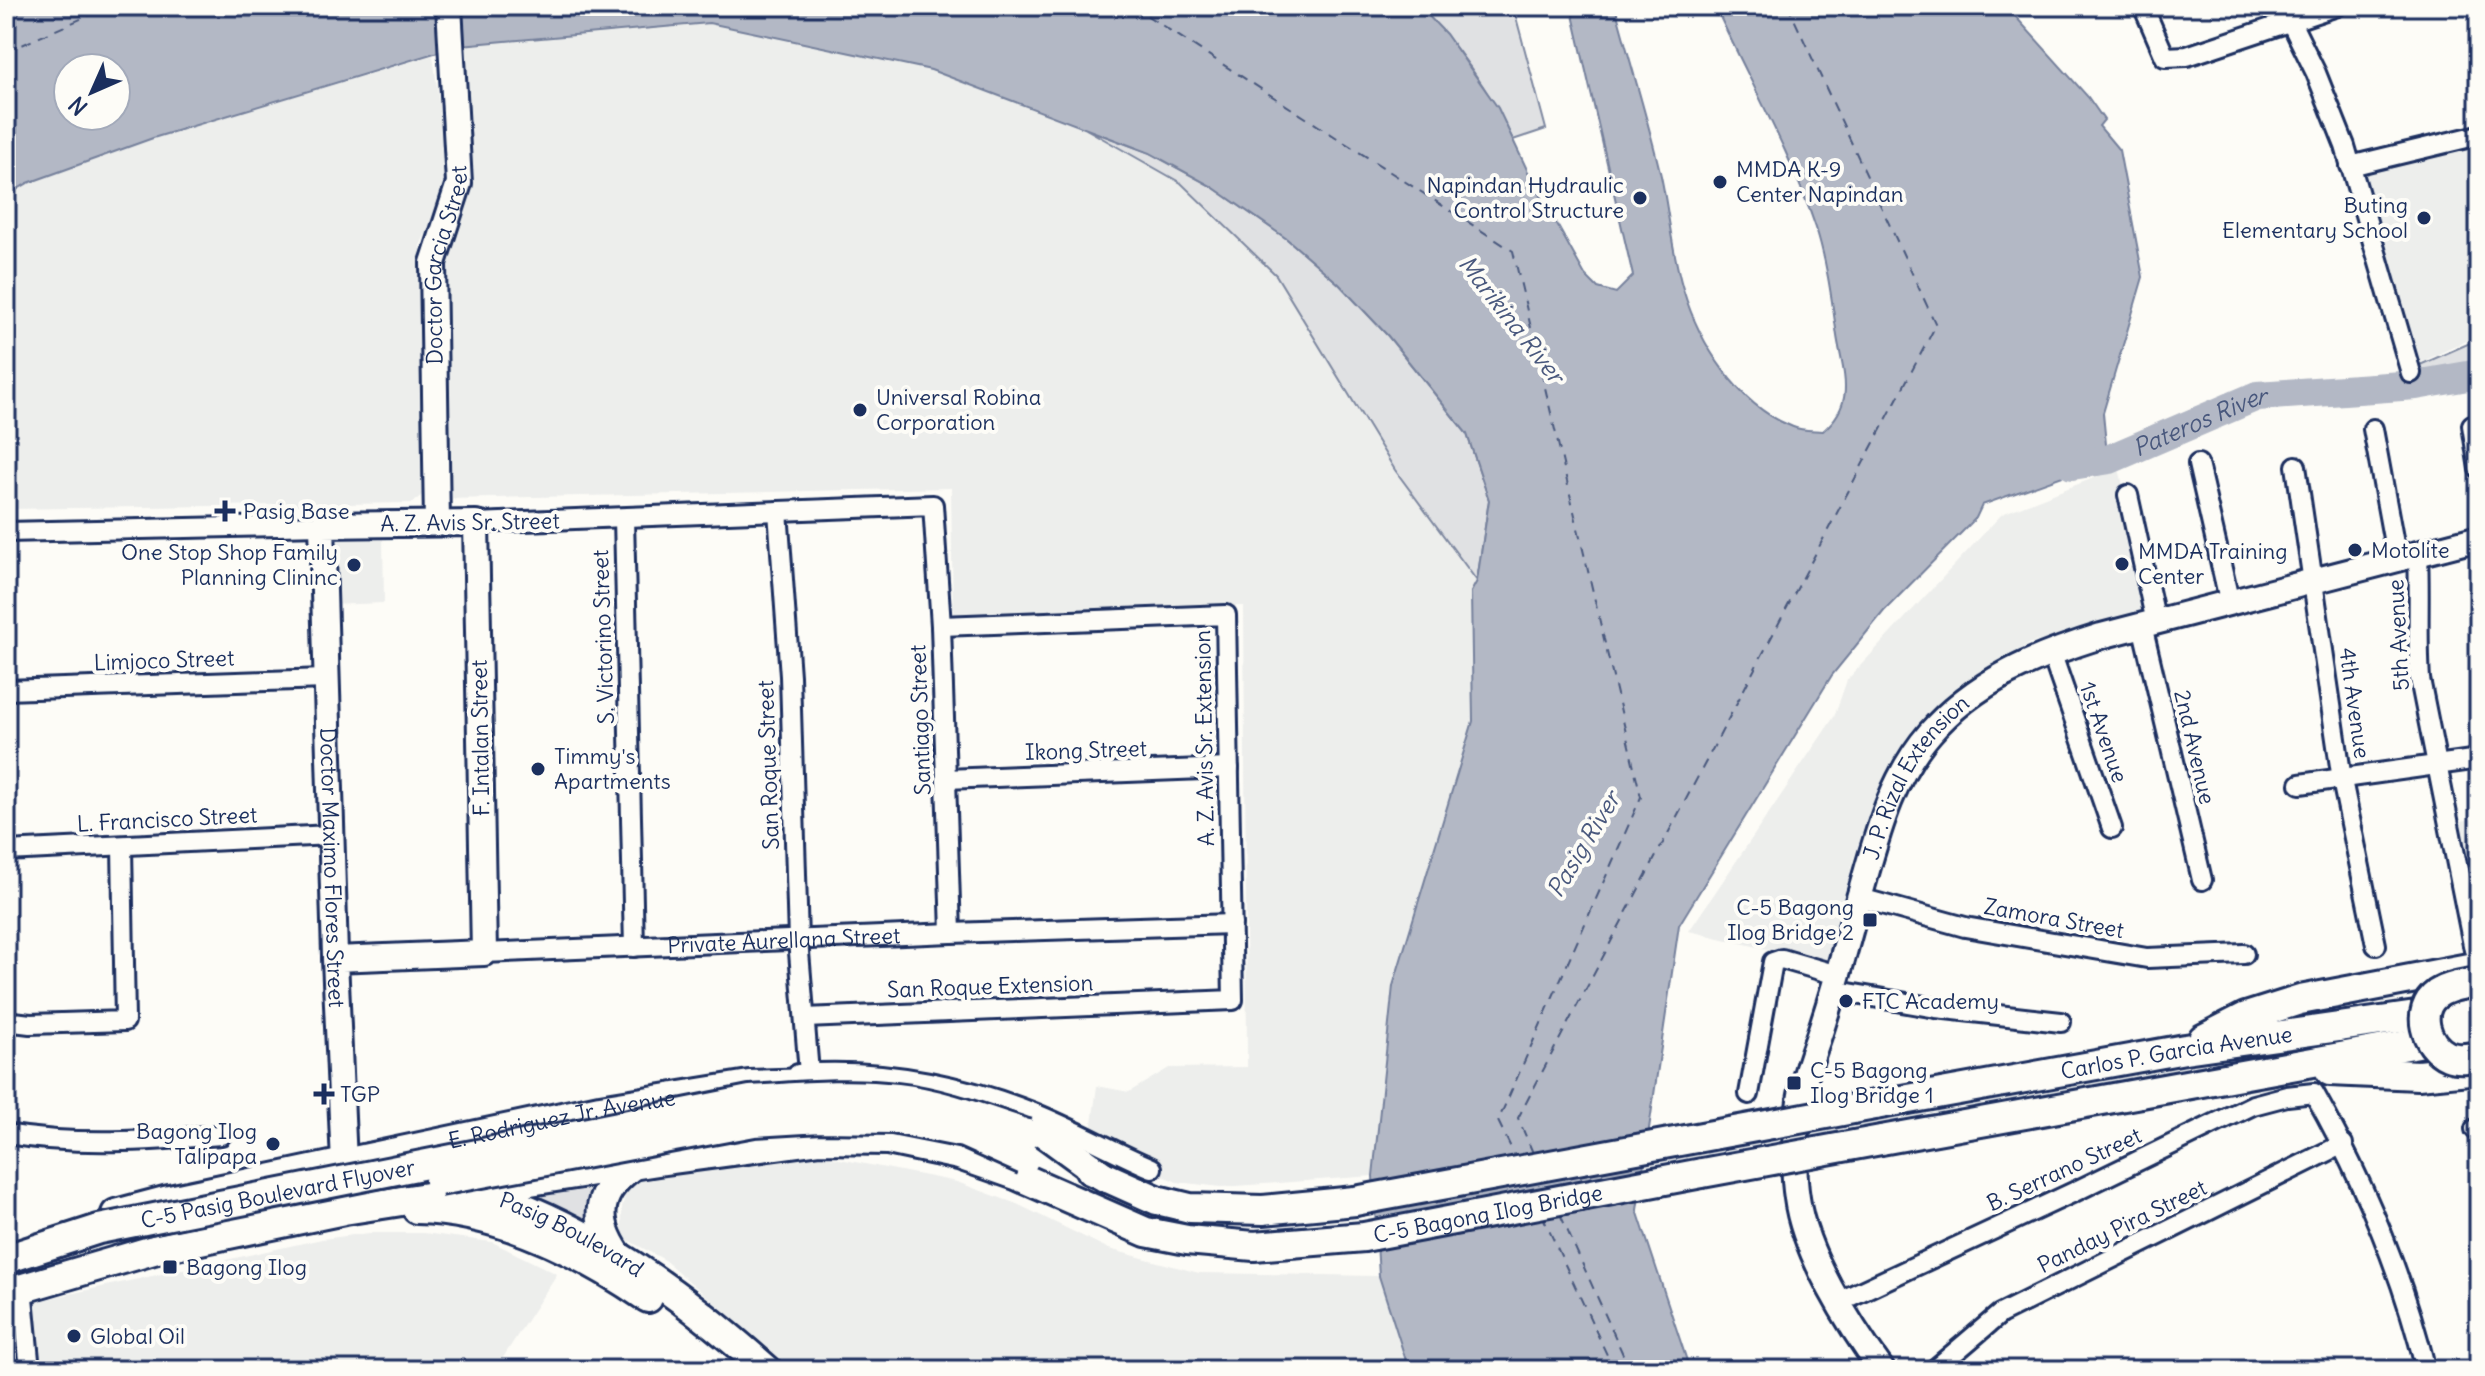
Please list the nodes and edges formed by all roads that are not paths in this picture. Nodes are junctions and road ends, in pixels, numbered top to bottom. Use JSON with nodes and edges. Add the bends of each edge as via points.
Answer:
{"nodes":[{"id":1,"x":449,"y":6,"type":"edge"},
{"id":2,"x":2143,"y":6,"type":"edge"},
{"id":3,"x":2337,"y":6,"type":"edge"},
{"id":4,"x":2287,"y":15,"type":"edge"},
{"id":5,"x":2479,"y":135,"type":"edge"},
{"id":6,"x":2350,"y":166,"type":"junction"},
{"id":7,"x":2411,"y":373,"type":"dead end"},
{"id":8,"x":2472,"y":425,"type":"dead end"},
{"id":9,"x":2373,"y":429,"type":"dead end"},
{"id":10,"x":2198,"y":464,"type":"dead end"},
{"id":11,"x":2296,"y":466,"type":"dead end"},
{"id":12,"x":2479,"y":469,"type":"edge"},
{"id":13,"x":2128,"y":495,"type":"dead end"},
{"id":14,"x":933,"y":505,"type":"joint"},
{"id":15,"x":778,"y":511,"type":"junction"},
{"id":16,"x":624,"y":518,"type":"junction"},
{"id":17,"x":437,"y":523,"type":"junction"},
{"id":18,"x":476,"y":523,"type":"junction"},
{"id":19,"x":322,"y":525,"type":"junction"},
{"id":20,"x":6,"y":532,"type":"edge"},
{"id":21,"x":2479,"y":538,"type":"edge"},
{"id":22,"x":2407,"y":557,"type":"junction"},
{"id":23,"x":2313,"y":583,"type":"junction"},
{"id":24,"x":2230,"y":604,"type":"junction"},
{"id":25,"x":2149,"y":623,"type":"junction"},
{"id":26,"x":941,"y":626,"type":"junction"},
{"id":27,"x":2051,"y":652,"type":"junction"},
{"id":28,"x":325,"y":679,"type":"junction"},
{"id":29,"x":6,"y":690,"type":"edge"},
{"id":30,"x":2479,"y":759,"type":"edge"},
{"id":31,"x":2438,"y":764,"type":"junction"},
{"id":32,"x":1229,"y":768,"type":"junction"},
{"id":33,"x":946,"y":779,"type":"junction"},
{"id":34,"x":2342,"y":780,"type":"junction"},
{"id":35,"x":2300,"y":784,"type":"dead end"},
{"id":36,"x":2112,"y":828,"type":"dead end"},
{"id":37,"x":331,"y":835,"type":"junction"},
{"id":38,"x":122,"y":846,"type":"junction"},
{"id":39,"x":6,"y":851,"type":"edge"},
{"id":40,"x":2202,"y":880,"type":"dead end"},
{"id":41,"x":1860,"y":898,"type":"junction"},
{"id":42,"x":1232,"y":924,"type":"junction"},
{"id":43,"x":951,"y":933,"type":"junction"},
{"id":44,"x":798,"y":940,"type":"junction"},
{"id":45,"x":2376,"y":945,"type":"dead end"},
{"id":46,"x":634,"y":947,"type":"junction"},
{"id":47,"x":484,"y":953,"type":"junction"},
{"id":48,"x":2244,"y":954,"type":"dead end"},
{"id":49,"x":2477,"y":958,"type":"edge"},
{"id":50,"x":335,"y":959,"type":"junction"},
{"id":51,"x":2479,"y":982,"type":"edge"},
{"id":52,"x":1835,"y":983,"type":"junction"},
{"id":53,"x":1233,"y":1000,"type":"joint"},
{"id":54,"x":2479,"y":1007,"type":"edge"},
{"id":55,"x":805,"y":1018,"type":"junction"},
{"id":56,"x":6,"y":1021,"type":"edge"},
{"id":57,"x":2061,"y":1022,"type":"dead end"},
{"id":58,"x":2479,"y":1032,"type":"edge"},
{"id":59,"x":2185,"y":1049,"type":"junction"},
{"id":60,"x":2479,"y":1056,"type":"edge"},
{"id":61,"x":2479,"y":1069,"type":"edge"},
{"id":62,"x":2253,"y":1072,"type":"junction"},
{"id":63,"x":809,"y":1073,"type":"junction"},
{"id":64,"x":1749,"y":1094,"type":"dead end"},
{"id":65,"x":1875,"y":1105,"type":"joint"},
{"id":66,"x":600,"y":1109,"type":"junction"},
{"id":67,"x":6,"y":1134,"type":"edge"},
{"id":68,"x":221,"y":1135,"type":"dead end"},
{"id":69,"x":1881,"y":1140,"type":"joint"},
{"id":70,"x":2343,"y":1144,"type":"junction"},
{"id":71,"x":344,"y":1163,"type":"junction"},
{"id":72,"x":646,"y":1163,"type":"junction"},
{"id":73,"x":1152,"y":1168,"type":"dead end"},
{"id":74,"x":1106,"y":1178,"type":"junction"},
{"id":75,"x":474,"y":1190,"type":"junction"},
{"id":76,"x":344,"y":1210,"type":"junction"},
{"id":77,"x":1095,"y":1210,"type":"junction"},
{"id":78,"x":6,"y":1245,"type":"edge"},
{"id":79,"x":618,"y":1256,"type":"junction"},
{"id":80,"x":6,"y":1259,"type":"edge"},
{"id":81,"x":11,"y":1286,"type":"edge"},
{"id":82,"x":1838,"y":1302,"type":"junction"},
{"id":83,"x":30,"y":1370,"type":"edge"},
{"id":84,"x":743,"y":1370,"type":"edge"},
{"id":85,"x":767,"y":1370,"type":"edge"},
{"id":86,"x":1882,"y":1370,"type":"edge"},
{"id":87,"x":1934,"y":1370,"type":"edge"},
{"id":88,"x":2426,"y":1370,"type":"edge"}],
"edges":[{"from":1,"to":17,"type":"street","name":"Doctor Garcia Street","via":[[459,183],[433,263]]},
{"from":2,"to":4,"type":"street","via":[[2165,57],[2187,56]]},
{"from":3,"to":4,"type":"street"},
{"from":4,"to":6,"type":"street","via":[[2316,73]]},
{"from":5,"to":6,"type":"street"},
{"from":6,"to":7,"type":"street"},
{"from":8,"to":12,"type":"street"},
{"from":9,"to":22,"type":"street","name":"5th Avenue"},
{"from":10,"to":24,"type":"street"},
{"from":11,"to":23,"type":"street","name":"4th Avenue"},
{"from":13,"to":25,"type":"street","name":"2nd Avenue"},
{"from":14,"to":15,"type":"street","name":"A. Z. Avis Sr. Street"},
{"from":14,"to":26,"type":"street","name":"Santiago Street"},
{"from":15,"to":16,"type":"street","name":"A. Z. Avis Sr. Street"},
{"from":15,"to":44,"type":"street","name":"San Roque Street","via":[[790,676]]},
{"from":16,"to":18,"type":"street","name":"A. Z. Avis Sr. Street"},
{"from":16,"to":46,"type":"street","name":"S. Victorino Street"},
{"from":17,"to":18,"type":"street","name":"A. Z. Avis Sr. Street"},
{"from":17,"to":19,"type":"street","name":"A. Z. Avis Sr. Street"},
{"from":18,"to":47,"type":"street","name":"F. Intalan Street"},
{"from":19,"to":20,"type":"street","name":"A. Z. Avis Sr. Street"},
{"from":19,"to":28,"type":"street","name":"Doctor Maximo Flores Street"},
{"from":21,"to":22,"type":"street","name":"J. P. Rizal Extension"},
{"from":22,"to":23,"type":"street","name":"J. P. Rizal Extension"},
{"from":22,"to":31,"type":"street","name":"5th Avenue","via":[[2421,604],[2420,679]]},
{"from":23,"to":24,"type":"street","name":"J. P. Rizal Extension"},
{"from":23,"to":34,"type":"street","name":"4th Avenue"},
{"from":24,"to":25,"type":"street","name":"J. P. Rizal Extension"},
{"from":25,"to":27,"type":"street","name":"J. P. Rizal Extension"},
{"from":25,"to":40,"type":"street","name":"2nd Avenue"},
{"from":26,"to":32,"type":"street","name":"A. Z. Avis Sr. Extension","via":[[1226,615]]},
{"from":26,"to":33,"type":"street","name":"Santiago Street"},
{"from":27,"to":36,"type":"street","name":"1st Avenue"},
{"from":27,"to":41,"type":"street","name":"J. P. Rizal Extension","via":[[1980,689],[1921,744],[1878,828]]},
{"from":28,"to":29,"type":"street","name":"Limjoco Street"},
{"from":28,"to":37,"type":"street","name":"Doctor Maximo Flores Street"},
{"from":30,"to":31,"type":"street"},
{"from":31,"to":34,"type":"street"},
{"from":31,"to":49,"type":"street","name":"5th Avenue"},
{"from":32,"to":33,"type":"street","name":"Ikong Street"},
{"from":32,"to":42,"type":"street","name":"A. Z. Avis Sr. Extension"},
{"from":33,"to":43,"type":"street","name":"Santiago Street"},
{"from":34,"to":35,"type":"street"},
{"from":34,"to":45,"type":"street","name":"4th Avenue"},
{"from":37,"to":38,"type":"street","name":"L. Francisco Street"},
{"from":37,"to":50,"type":"street","name":"Doctor Maximo Flores Street"},
{"from":38,"to":39,"type":"street","name":"L. Francisco Street"},
{"from":38,"to":56,"type":"street","via":[[125,1021]]},
{"from":41,"to":48,"type":"street","name":"Zamora Street","via":[[1965,927],[2147,958]]},
{"from":41,"to":52,"type":"street","name":"J. P. Rizal Extension"},
{"from":42,"to":43,"type":"street","name":"Private Aurellana Street"},
{"from":42,"to":53,"type":"street","name":"A. Z. Avis Sr. Extension"},
{"from":43,"to":44,"type":"street","name":"Private Aurellana Street"},
{"from":44,"to":46,"type":"street","name":"Private Aurellana Street"},
{"from":44,"to":55,"type":"street","name":"San Roque Street"},
{"from":46,"to":47,"type":"street","name":"Private Aurellana Street"},
{"from":47,"to":50,"type":"street","name":"Private Aurellana Street"},
{"from":49,"to":59,"type":"main road","via":[[2300,1000],[2246,1017]]},
{"from":50,"to":71,"type":"street","name":"Doctor Maximo Flores Street"},
{"from":51,"to":60,"type":"main road","bridge":true,"via":[[2436,995],[2426,1006],[2425,1026],[2432,1043],[2447,1055]]},
{"from":52,"to":57,"type":"street","via":[[1936,1008]]},
{"from":52,"to":64,"type":"street","via":[[1782,959],[1773,962]]},
{"from":52,"to":82,"type":"street","name":"J. P. Rizal Extension","via":[[1800,1100],[1795,1176],[1806,1231]]},
{"from":53,"to":55,"type":"street","name":"San Roque Extension"},
{"from":54,"to":59,"type":"main road","name":"Carlos P. Garcia Avenue"},
{"from":55,"to":63,"type":"street"},
{"from":58,"to":62,"type":"main road","name":"Carlos P. Garcia Avenue"},
{"from":59,"to":65,"type":"main road","name":"Carlos P. Garcia Avenue"},
{"from":61,"to":62,"type":"main road","via":[[2418,1075]]},
{"from":62,"to":69,"type":"main road","name":"Carlos P. Garcia Avenue"},
{"from":63,"to":66,"type":"street","via":[[619,1097]]},
{"from":63,"to":73,"type":"street","via":[[903,1076],[979,1093]]},
{"from":65,"to":74,"type":"main road","name":"C-5 Bagong Ilog Bridge","bridge":true,"via":[[1355,1201],[1263,1210],[1190,1208]]},
{"from":66,"to":71,"type":"main road","name":"E. Rodriguez Jr. Avenue"},
{"from":66,"to":74,"type":"main road","name":"E. Rodriguez Jr. Avenue","via":[[749,1085],[901,1086],[1029,1122]]},
{"from":67,"to":68,"type":"street","via":[[84,1141]]},
{"from":69,"to":77,"type":"main road","name":"C-5 Bagong Ilog Bridge","bridge":true,"via":[[1364,1237],[1254,1246],[1187,1240],[1146,1232]]},
{"from":70,"to":82,"type":"street","name":"B. Serrano Street","via":[[2314,1093],[2253,1105]]},
{"from":70,"to":87,"type":"street","name":"Panday Pira Street","via":[[2000,1314]]},
{"from":70,"to":88,"type":"street","via":[[2379,1224]]},
{"from":71,"to":75,"type":"main road","name":"Pasig Boulevard"},
{"from":71,"to":76,"type":"street","name":"Doctor Maximo Flores Street"},
{"from":71,"to":78,"type":"main road","name":"E. Rodriguez Jr. Avenue","via":[[165,1201]]},
{"from":72,"to":75,"type":"main road"},
{"from":72,"to":77,"type":"main road","via":[[821,1139],[888,1140],[959,1155]]},
{"from":72,"to":79,"type":"main road","via":[[610,1185],[602,1202],[602,1226]]},
{"from":74,"to":80,"type":"main road","name":"C-5 Pasig Boulevard Flyover","bridge":true,"via":[[1027,1134],[897,1098],[750,1100],[99,1229]]},
{"from":75,"to":76,"type":"main road"},
{"from":75,"to":79,"type":"main road","name":"Pasig Boulevard","via":[[568,1226]]},
{"from":76,"to":81,"type":"main road"},
{"from":76,"to":84,"type":"main road","name":"Pasig Boulevard","via":[[434,1210],[518,1229],[633,1287]]},
{"from":77,"to":81,"type":"main road","name":"C-5 Pasig Boulevard Flyover","bridge":true,"via":[[1024,1160],[964,1133],[893,1119],[767,1121],[105,1244]]},
{"from":79,"to":85,"type":"main road","name":"Pasig Boulevard"},
{"from":81,"to":83,"type":"street"},
{"from":82,"to":86,"type":"street","name":"J. P. Rizal Extension"}]}
